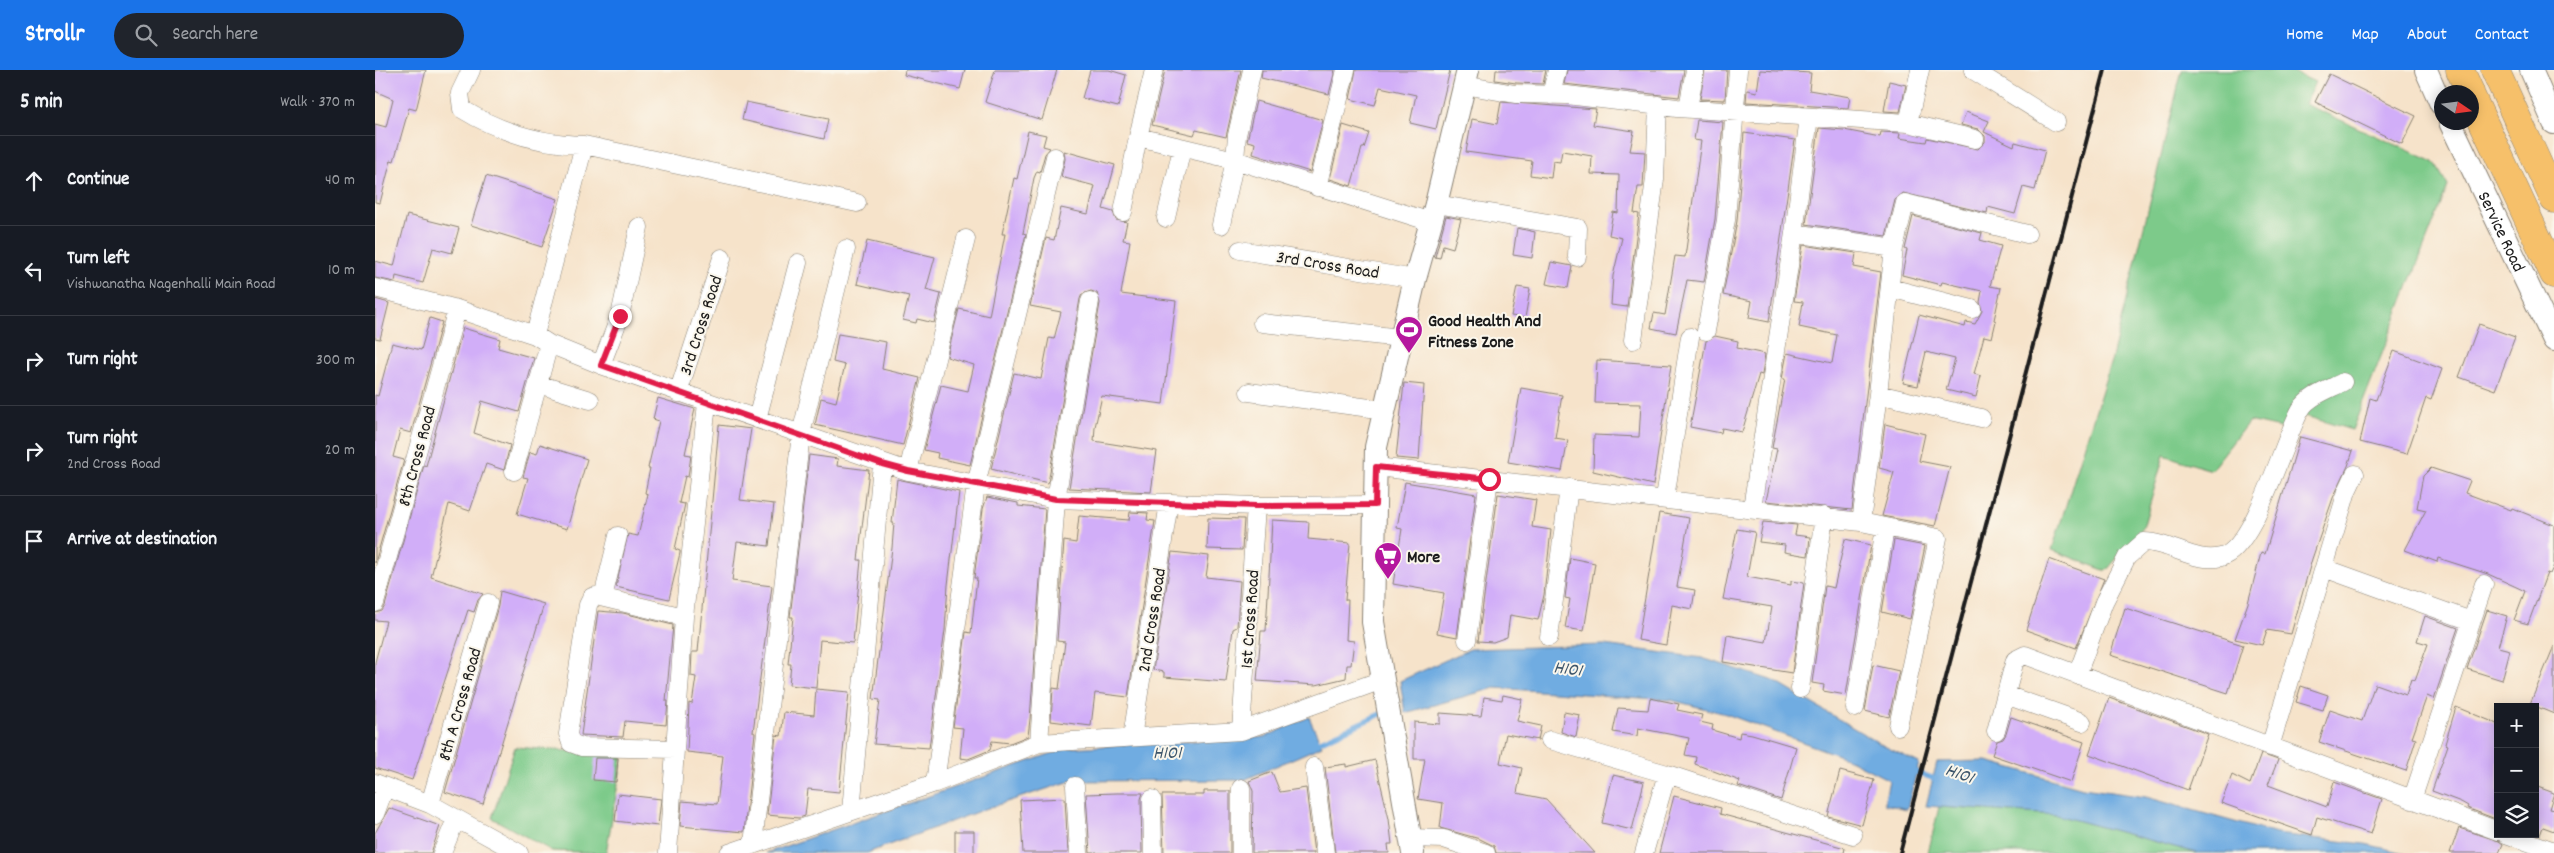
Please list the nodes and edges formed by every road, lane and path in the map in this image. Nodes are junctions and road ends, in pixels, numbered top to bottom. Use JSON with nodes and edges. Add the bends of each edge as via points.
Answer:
{"nodes":[{"id":1,"x":471,"y":70,"type":"edge"},
{"id":2,"x":1154,"y":70,"type":"edge"},
{"id":3,"x":1252,"y":70,"type":"edge"},
{"id":4,"x":1346,"y":70,"type":"edge"},
{"id":5,"x":1557,"y":70,"type":"edge"},
{"id":6,"x":1695,"y":70,"type":"edge"},
{"id":7,"x":1738,"y":70,"type":"edge"},
{"id":8,"x":1920,"y":70,"type":"edge"},
{"id":9,"x":1973,"y":70,"type":"edge"},
{"id":10,"x":2426,"y":70,"type":"edge"},
{"id":11,"x":2459,"y":70,"type":"edge"},
{"id":12,"x":2495,"y":70,"type":"edge"},
{"id":13,"x":2531,"y":70,"type":"edge"},
{"id":14,"x":1466,"y":78,"type":"edge"},
{"id":15,"x":2466,"y":85,"type":"edge"},
{"id":16,"x":2434,"y":88,"type":"edge"},
{"id":17,"x":1551,"y":95,"type":"junction"},
{"id":18,"x":1658,"y":105,"type":"junction"},
{"id":19,"x":1688,"y":108,"type":"junction"},
{"id":20,"x":2479,"y":111,"type":"edge"},
{"id":21,"x":1733,"y":112,"type":"junction"},
{"id":22,"x":1809,"y":117,"type":"junction"},
{"id":23,"x":2056,"y":122,"type":"dead end"},
{"id":24,"x":1908,"y":123,"type":"junction"},
{"id":25,"x":2554,"y":123,"type":"edge"},
{"id":26,"x":2454,"y":130,"type":"edge"},
{"id":27,"x":1138,"y":137,"type":"junction"},
{"id":28,"x":1975,"y":139,"type":"dead end"},
{"id":29,"x":584,"y":145,"type":"junction"},
{"id":30,"x":1182,"y":148,"type":"junction"},
{"id":31,"x":1055,"y":157,"type":"dead end"},
{"id":32,"x":1235,"y":160,"type":"junction"},
{"id":33,"x":1317,"y":187,"type":"junction"},
{"id":34,"x":2554,"y":199,"type":"edge"},
{"id":35,"x":857,"y":203,"type":"dead end"},
{"id":36,"x":1123,"y":212,"type":"dead end"},
{"id":37,"x":1434,"y":213,"type":"junction"},
{"id":38,"x":1166,"y":218,"type":"dead end"},
{"id":39,"x":1221,"y":225,"type":"dead end"},
{"id":40,"x":639,"y":227,"type":"dead end"},
{"id":41,"x":1794,"y":233,"type":"junction"},
{"id":42,"x":2027,"y":234,"type":"dead end"},
{"id":43,"x":966,"y":239,"type":"dead end"},
{"id":44,"x":1894,"y":248,"type":"junction"},
{"id":45,"x":846,"y":249,"type":"dead end"},
{"id":46,"x":1241,"y":250,"type":"dead end"},
{"id":47,"x":1577,"y":257,"type":"dead end"},
{"id":48,"x":721,"y":258,"type":"dead end"},
{"id":49,"x":798,"y":263,"type":"dead end"},
{"id":50,"x":2554,"y":274,"type":"edge"},
{"id":51,"x":1415,"y":279,"type":"junction"},
{"id":52,"x":375,"y":288,"type":"edge"},
{"id":53,"x":1890,"y":288,"type":"junction"},
{"id":54,"x":1090,"y":301,"type":"dead end"},
{"id":55,"x":457,"y":308,"type":"junction"},
{"id":56,"x":1972,"y":309,"type":"dead end"},
{"id":57,"x":1262,"y":323,"type":"dead end"},
{"id":58,"x":1401,"y":338,"type":"junction"},
{"id":59,"x":542,"y":339,"type":"junction"},
{"id":60,"x":1633,"y":340,"type":"dead end"},
{"id":61,"x":2554,"y":340,"type":"edge"},
{"id":62,"x":601,"y":365,"type":"junction"},
{"id":63,"x":2343,"y":382,"type":"dead end"},
{"id":64,"x":538,"y":384,"type":"junction"},
{"id":65,"x":1249,"y":392,"type":"dead end"},
{"id":66,"x":679,"y":393,"type":"junction"},
{"id":67,"x":1878,"y":394,"type":"junction"},
{"id":68,"x":590,"y":400,"type":"dead end"},
{"id":69,"x":707,"y":404,"type":"junction"},
{"id":70,"x":1385,"y":410,"type":"junction"},
{"id":71,"x":1981,"y":418,"type":"dead end"},
{"id":72,"x":757,"y":419,"type":"junction"},
{"id":73,"x":801,"y":434,"type":"junction"},
{"id":74,"x":882,"y":464,"type":"junction"},
{"id":75,"x":1376,"y":467,"type":"junction"},
{"id":76,"x":514,"y":471,"type":"dead end"},
{"id":77,"x":908,"y":471,"type":"junction"},
{"id":78,"x":2355,"y":474,"type":"dead end"},
{"id":79,"x":1489,"y":479,"type":"junction"},
{"id":80,"x":976,"y":485,"type":"junction"},
{"id":81,"x":1569,"y":488,"type":"junction"},
{"id":82,"x":1665,"y":498,"type":"junction"},
{"id":83,"x":1056,"y":499,"type":"junction"},
{"id":84,"x":1169,"y":503,"type":"junction"},
{"id":85,"x":1375,"y":505,"type":"junction"},
{"id":86,"x":1256,"y":506,"type":"junction"},
{"id":87,"x":1752,"y":508,"type":"junction"},
{"id":88,"x":1823,"y":516,"type":"junction"},
{"id":89,"x":1861,"y":522,"type":"junction"},
{"id":90,"x":1885,"y":528,"type":"junction"},
{"id":91,"x":618,"y":536,"type":"dead end"},
{"id":92,"x":2324,"y":568,"type":"junction"},
{"id":93,"x":2484,"y":584,"type":"dead end"},
{"id":94,"x":603,"y":598,"type":"junction"},
{"id":95,"x":375,"y":603,"type":"edge"},
{"id":96,"x":488,"y":603,"type":"dead end"},
{"id":97,"x":684,"y":617,"type":"junction"},
{"id":98,"x":2471,"y":621,"type":"junction"},
{"id":99,"x":1549,"y":637,"type":"dead end"},
{"id":100,"x":1467,"y":640,"type":"dead end"},
{"id":101,"x":2077,"y":675,"type":"junction"},
{"id":102,"x":1382,"y":680,"type":"junction"},
{"id":103,"x":1800,"y":688,"type":"dead end"},
{"id":104,"x":2005,"y":695,"type":"junction"},
{"id":105,"x":1855,"y":708,"type":"dead end"},
{"id":106,"x":2082,"y":722,"type":"dead end"},
{"id":107,"x":1898,"y":726,"type":"dead end"},
{"id":108,"x":1241,"y":731,"type":"junction"},
{"id":109,"x":1996,"y":731,"type":"dead end"},
{"id":110,"x":1132,"y":737,"type":"junction"},
{"id":111,"x":1550,"y":740,"type":"dead end"},
{"id":112,"x":1039,"y":743,"type":"junction"},
{"id":113,"x":2269,"y":747,"type":"junction"},
{"id":114,"x":675,"y":749,"type":"junction"},
{"id":115,"x":1314,"y":767,"type":"dead end"},
{"id":116,"x":1667,"y":774,"type":"junction"},
{"id":117,"x":935,"y":783,"type":"junction"},
{"id":118,"x":380,"y":785,"type":"edge"},
{"id":119,"x":1075,"y":786,"type":"dead end"},
{"id":120,"x":1241,"y":788,"type":"dead end"},
{"id":121,"x":1152,"y":799,"type":"dead end"},
{"id":122,"x":2412,"y":800,"type":"junction"},
{"id":123,"x":430,"y":804,"type":"junction"},
{"id":124,"x":851,"y":811,"type":"junction"},
{"id":125,"x":375,"y":814,"type":"edge"},
{"id":126,"x":456,"y":819,"type":"junction"},
{"id":127,"x":2494,"y":830,"type":"edge"},
{"id":128,"x":1853,"y":835,"type":"dead end"},
{"id":129,"x":2517,"y":838,"type":"edge"},
{"id":130,"x":753,"y":844,"type":"junction"},
{"id":131,"x":1411,"y":845,"type":"edge"},
{"id":132,"x":2554,"y":852,"type":"edge"},
{"id":133,"x":441,"y":853,"type":"edge"},
{"id":134,"x":519,"y":853,"type":"edge"},
{"id":135,"x":668,"y":853,"type":"edge"},
{"id":136,"x":729,"y":853,"type":"edge"},
{"id":137,"x":1079,"y":853,"type":"edge"},
{"id":138,"x":1153,"y":853,"type":"edge"},
{"id":139,"x":1241,"y":853,"type":"edge"},
{"id":140,"x":1325,"y":853,"type":"edge"},
{"id":141,"x":1486,"y":853,"type":"edge"},
{"id":142,"x":1644,"y":853,"type":"edge"}],
"edges":[{"from":1,"to":29,"type":"street","via":[[460,93],[462,109],[484,123],[532,139]]},
{"from":2,"to":27,"type":"street"},
{"from":3,"to":32,"type":"street","via":[[1237,135]]},
{"from":4,"to":33,"type":"street"},
{"from":5,"to":17,"type":"street"},
{"from":6,"to":19,"type":"street"},
{"from":7,"to":21,"type":"street"},
{"from":8,"to":24,"type":"street"},
{"from":9,"to":23,"type":"street"},
{"from":10,"to":16,"type":"street"},
{"from":11,"to":15,"type":"highway"},
{"from":12,"to":34,"type":"highway"},
{"from":13,"to":25,"type":"street"},
{"from":14,"to":17,"type":"street","via":[[1515,94]]},
{"from":14,"to":37,"type":"street"},
{"from":17,"to":18,"type":"street"},
{"from":18,"to":19,"type":"street"},
{"from":18,"to":60,"type":"street","via":[[1655,179]]},
{"from":19,"to":21,"type":"street"},
{"from":20,"to":50,"type":"highway"},
{"from":21,"to":22,"type":"street"},
{"from":21,"to":82,"type":"street","via":[[1725,220]]},
{"from":22,"to":24,"type":"street"},
{"from":22,"to":41,"type":"street"},
{"from":24,"to":28,"type":"street"},
{"from":26,"to":61,"type":"street","name":"Service Road"},
{"from":27,"to":30,"type":"street"},
{"from":27,"to":36,"type":"street"},
{"from":29,"to":35,"type":"street"},
{"from":29,"to":59,"type":"street"},
{"from":30,"to":32,"type":"street"},
{"from":30,"to":38,"type":"street"},
{"from":31,"to":80,"type":"street"},
{"from":32,"to":33,"type":"street"},
{"from":32,"to":39,"type":"street"},
{"from":33,"to":37,"type":"street"},
{"from":37,"to":47,"type":"street","via":[[1578,228]]},
{"from":37,"to":51,"type":"street"},
{"from":40,"to":62,"type":"street","via":[[620,316]]},
{"from":41,"to":44,"type":"street"},
{"from":41,"to":87,"type":"street"},
{"from":42,"to":44,"type":"street","via":[[1905,203]]},
{"from":43,"to":77,"type":"street"},
{"from":44,"to":53,"type":"street"},
{"from":45,"to":73,"type":"street"},
{"from":46,"to":51,"type":"street","name":"3rd Cross Road"},
{"from":48,"to":66,"type":"street","name":"3rd Cross Road"},
{"from":49,"to":72,"type":"street"},
{"from":51,"to":58,"type":"street"},
{"from":52,"to":55,"type":"street"},
{"from":53,"to":56,"type":"street"},
{"from":53,"to":67,"type":"street"},
{"from":54,"to":83,"type":"street"},
{"from":55,"to":59,"type":"street"},
{"from":55,"to":95,"type":"street","name":"8th Cross Road"},
{"from":57,"to":58,"type":"street"},
{"from":58,"to":70,"type":"street"},
{"from":59,"to":62,"type":"street"},
{"from":59,"to":64,"type":"street"},
{"from":62,"to":66,"type":"street"},
{"from":63,"to":101,"type":"street","via":[[2302,407],[2264,498],[2239,546],[2222,557],[2197,557],[2158,542],[2144,542],[2127,557],[2104,602]]},
{"from":64,"to":68,"type":"street"},
{"from":64,"to":76,"type":"street"},
{"from":65,"to":70,"type":"street"},
{"from":66,"to":69,"type":"street"},
{"from":67,"to":71,"type":"street"},
{"from":67,"to":89,"type":"street"},
{"from":69,"to":72,"type":"street"},
{"from":69,"to":97,"type":"street"},
{"from":70,"to":75,"type":"street"},
{"from":72,"to":73,"type":"street"},
{"from":73,"to":74,"type":"street"},
{"from":73,"to":130,"type":"street"},
{"from":74,"to":77,"type":"street"},
{"from":74,"to":124,"type":"street"},
{"from":75,"to":79,"type":"street"},
{"from":75,"to":85,"type":"street"},
{"from":77,"to":80,"type":"street"},
{"from":78,"to":92,"type":"street"},
{"from":79,"to":81,"type":"street"},
{"from":79,"to":100,"type":"street"},
{"from":80,"to":83,"type":"street"},
{"from":80,"to":117,"type":"street"},
{"from":81,"to":82,"type":"street"},
{"from":81,"to":99,"type":"street"},
{"from":82,"to":87,"type":"street"},
{"from":83,"to":84,"type":"street"},
{"from":83,"to":112,"type":"street"},
{"from":84,"to":86,"type":"street"},
{"from":84,"to":110,"type":"street","name":"2nd Cross Road"},
{"from":85,"to":86,"type":"street"},
{"from":85,"to":102,"type":"street","via":[[1373,622]]},
{"from":86,"to":108,"type":"street","name":"1st Cross Road"},
{"from":87,"to":88,"type":"street"},
{"from":88,"to":89,"type":"street"},
{"from":88,"to":103,"type":"street"},
{"from":89,"to":90,"type":"street"},
{"from":90,"to":105,"type":"street"},
{"from":90,"to":107,"type":"street","via":[[1938,538]]},
{"from":91,"to":94,"type":"street"},
{"from":92,"to":98,"type":"street"},
{"from":92,"to":113,"type":"street"},
{"from":93,"to":98,"type":"street"},
{"from":94,"to":97,"type":"street"},
{"from":94,"to":114,"type":"street","via":[[592,597],[588,605],[568,739],[582,747]]},
{"from":96,"to":123,"type":"street","name":"8th A Cross Road"},
{"from":97,"to":114,"type":"street"},
{"from":98,"to":122,"type":"street"},
{"from":101,"to":104,"type":"street","via":[[2025,655],[2015,660]]},
{"from":101,"to":113,"type":"street"},
{"from":102,"to":108,"type":"street"},
{"from":102,"to":131,"type":"street"},
{"from":104,"to":106,"type":"street"},
{"from":104,"to":109,"type":"street"},
{"from":108,"to":110,"type":"street"},
{"from":110,"to":112,"type":"street"},
{"from":111,"to":116,"type":"street"},
{"from":112,"to":117,"type":"street"},
{"from":113,"to":122,"type":"street"},
{"from":114,"to":135,"type":"street"},
{"from":115,"to":140,"type":"street"},
{"from":116,"to":128,"type":"street"},
{"from":116,"to":142,"type":"street"},
{"from":117,"to":124,"type":"street"},
{"from":118,"to":123,"type":"street"},
{"from":118,"to":125,"type":"street"},
{"from":119,"to":137,"type":"street"},
{"from":120,"to":139,"type":"street"},
{"from":121,"to":138,"type":"street"},
{"from":122,"to":127,"type":"street"},
{"from":123,"to":126,"type":"street"},
{"from":124,"to":130,"type":"street"},
{"from":126,"to":133,"type":"street"},
{"from":126,"to":134,"type":"street"},
{"from":129,"to":132,"type":"street"},
{"from":130,"to":136,"type":"street"},
{"from":131,"to":141,"type":"street","via":[[1444,839]]}]}
